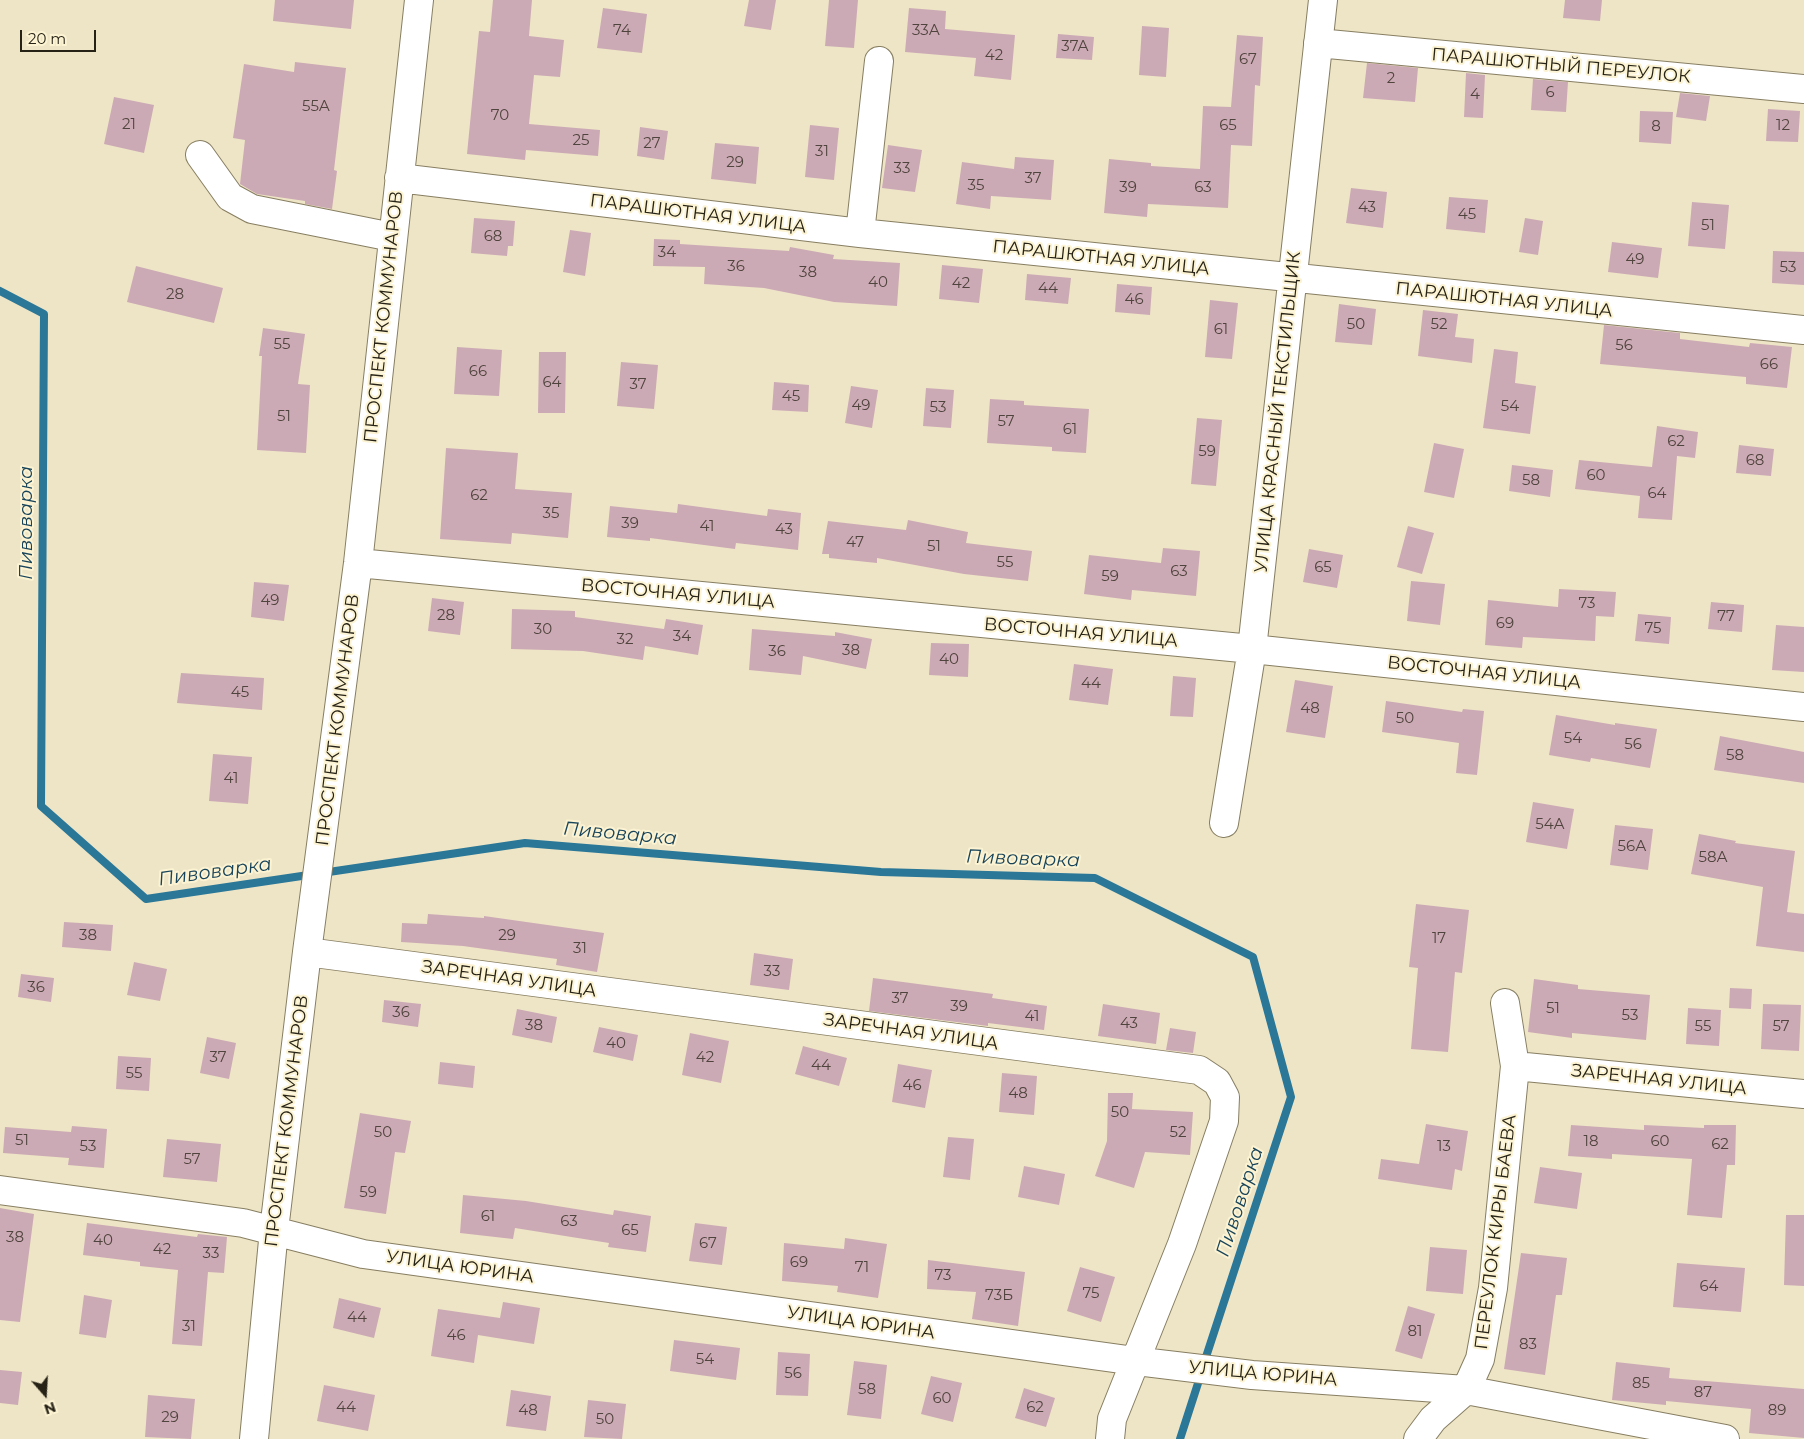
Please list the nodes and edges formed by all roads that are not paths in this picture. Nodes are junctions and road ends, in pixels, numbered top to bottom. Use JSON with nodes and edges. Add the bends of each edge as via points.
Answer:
{"nodes":[{"id":1,"x":418,"y":0,"type":"edge"},
{"id":2,"x":1323,"y":0,"type":"edge"},
{"id":3,"x":1318,"y":43,"type":"junction"},
{"id":4,"x":879,"y":62,"type":"dead end"},
{"id":5,"x":1804,"y":88,"type":"edge"},
{"id":6,"x":200,"y":155,"type":"dead end"},
{"id":7,"x":398,"y":178,"type":"junction"},
{"id":8,"x":860,"y":233,"type":"junction"},
{"id":9,"x":392,"y":237,"type":"junction"},
{"id":10,"x":1293,"y":279,"type":"junction"},
{"id":11,"x":1804,"y":330,"type":"edge"},
{"id":12,"x":358,"y":563,"type":"junction"},
{"id":13,"x":1252,"y":649,"type":"junction"},
{"id":14,"x":1804,"y":707,"type":"edge"},
{"id":15,"x":1224,"y":823,"type":"dead end"},
{"id":16,"x":307,"y":952,"type":"junction"},
{"id":17,"x":1505,"y":1003,"type":"dead end"},
{"id":18,"x":1515,"y":1066,"type":"junction"},
{"id":19,"x":1804,"y":1094,"type":"edge"},
{"id":20,"x":0,"y":1190,"type":"edge"},
{"id":21,"x":274,"y":1230,"type":"junction"},
{"id":22,"x":1144,"y":1361,"type":"junction"},
{"id":23,"x":1466,"y":1390,"type":"junction"},
{"id":24,"x":254,"y":1439,"type":"edge"},
{"id":25,"x":1110,"y":1439,"type":"edge"},
{"id":26,"x":1418,"y":1439,"type":"edge"},
{"id":27,"x":1725,"y":1439,"type":"edge"}],
"edges":[{"from":1,"to":7,"type":"street","name":"ПРОСПЕКТ КОММУНАРОВ"},
{"from":2,"to":3,"type":"street","name":"УЛИЦА КРАСНЫЙ ТЕКСТИЛЬЩИК"},
{"from":3,"to":5,"type":"street","name":"ПАРАШЮТНЫЙ ПЕРЕУЛОК"},
{"from":3,"to":10,"type":"street","name":"УЛИЦА КРАСНЫЙ ТЕКСТИЛЬЩИК"},
{"from":4,"to":8,"type":"street"},
{"from":6,"to":9,"type":"street","via":[[230,197],[252,209]]},
{"from":7,"to":8,"type":"street","name":"ПАРАШЮТНАЯ УЛИЦА"},
{"from":7,"to":9,"type":"street","name":"ПРОСПЕКТ КОММУНАРОВ"},
{"from":8,"to":10,"type":"street","name":"ПАРАШЮТНАЯ УЛИЦА"},
{"from":9,"to":12,"type":"street","name":"ПРОСПЕКТ КОММУНАРОВ"},
{"from":10,"to":11,"type":"street","name":"ПАРАШЮТНАЯ УЛИЦА"},
{"from":10,"to":13,"type":"street","name":"УЛИЦА КРАСНЫЙ ТЕКСТИЛЬЩИК"},
{"from":12,"to":13,"type":"street","name":"ВОСТОЧНАЯ УЛИЦА"},
{"from":12,"to":16,"type":"street","name":"ПРОСПЕКТ КОММУНАРОВ"},
{"from":13,"to":14,"type":"street","name":"ВОСТОЧНАЯ УЛИЦА"},
{"from":13,"to":15,"type":"street","name":"УЛИЦА КРАСНЫЙ ТЕКСТИЛЬЩИК"},
{"from":16,"to":21,"type":"street","name":"ПРОСПЕКТ КОММУНАРОВ"},
{"from":16,"to":22,"type":"street","name":"ЗАРЕЧНАЯ УЛИЦА","via":[[1199,1070],[1216,1082],[1225,1097],[1224,1121]]},
{"from":17,"to":18,"type":"street","name":"ПЕРЕУЛОК КИРЫ БАЕВА"},
{"from":18,"to":19,"type":"street","name":"ЗАРЕЧНАЯ УЛИЦА"},
{"from":18,"to":23,"type":"street","name":"ПЕРЕУЛОК КИРЫ БАЕВА","via":[[1493,1288],[1480,1359]]},
{"from":20,"to":21,"type":"street","name":"УЛИЦА ЮРИНА"},
{"from":21,"to":22,"type":"street","name":"УЛИЦА ЮРИНА","via":[[363,1254]]},
{"from":21,"to":24,"type":"street","name":"ПРОСПЕКТ КОММУНАРОВ"},
{"from":22,"to":23,"type":"street","name":"УЛИЦА ЮРИНА","via":[[1252,1375]]},
{"from":22,"to":25,"type":"street","via":[[1112,1418]]},
{"from":23,"to":26,"type":"street","name":"ПЕРЕУЛОК КИРЫ БАЕВА","via":[[1433,1419]]},
{"from":23,"to":27,"type":"street","name":"УЛИЦА ЮРИНА"}]}
